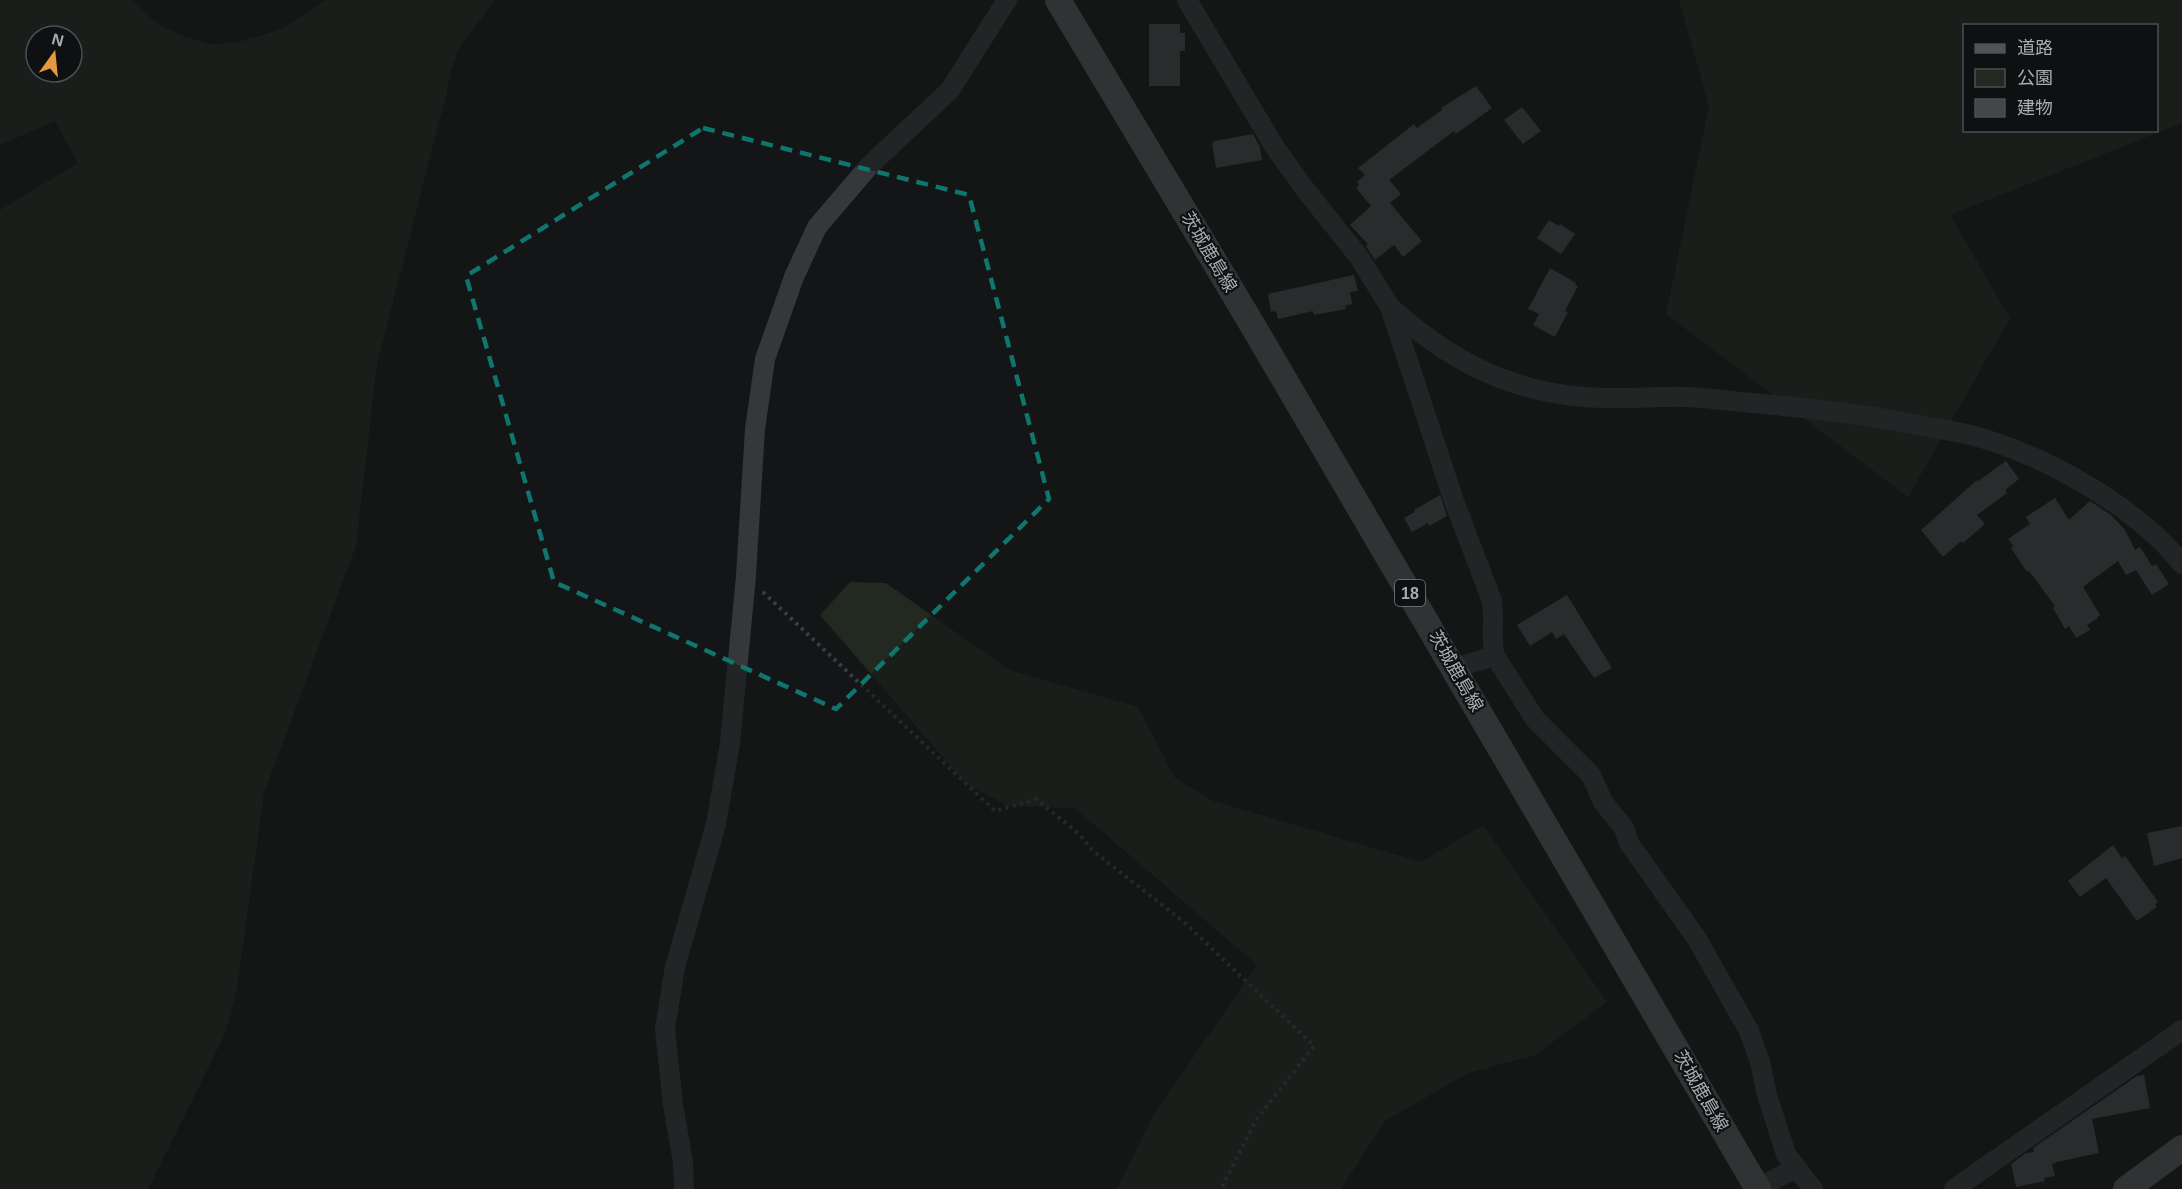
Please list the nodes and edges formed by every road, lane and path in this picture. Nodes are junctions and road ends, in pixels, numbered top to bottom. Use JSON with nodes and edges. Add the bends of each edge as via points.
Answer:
{"nodes":[{"id":1,"x":1007,"y":0,"type":"edge"},
{"id":2,"x":1058,"y":0,"type":"edge"},
{"id":3,"x":1187,"y":0,"type":"edge"},
{"id":4,"x":1390,"y":307,"type":"junction"},
{"id":5,"x":2182,"y":564,"type":"edge"},
{"id":6,"x":746,"y":576,"type":"junction"},
{"id":7,"x":1495,"y":656,"type":"junction"},
{"id":8,"x":1454,"y":669,"type":"junction"},
{"id":9,"x":2182,"y":1030,"type":"edge"},
{"id":10,"x":2182,"y":1148,"type":"edge"},
{"id":11,"x":1796,"y":1168,"type":"junction"},
{"id":12,"x":1758,"y":1188,"type":"edge"},
{"id":13,"x":684,"y":1189,"type":"edge"},
{"id":14,"x":1221,"y":1189,"type":"edge"},
{"id":15,"x":1813,"y":1189,"type":"edge"},
{"id":16,"x":1954,"y":1189,"type":"edge"},
{"id":17,"x":2126,"y":1189,"type":"edge"}],
"edges":[{"from":1,"to":6,"type":"street","via":[[950,90],[870,165],[817,227],[794,277],[765,359],[759,392]]},
{"from":2,"to":8,"type":"main road","name":"茨城鹿島線","number":"18"},
{"from":3,"to":4,"type":"street","via":[[1274,146],[1359,257]]},
{"from":4,"to":5,"type":"street","via":[[1414,329],[1479,371],[1550,391],[1584,398],[1689,397],[1814,408],[1877,416],[1985,439],[2084,484],[2137,519],[2167,544]]},
{"from":4,"to":7,"type":"street","via":[[1454,501],[1492,601]]},
{"from":6,"to":13,"type":"street","via":[[734,711],[718,813],[675,968],[665,1029]]},
{"from":6,"to":14,"type":"path","via":[[995,811],[1036,799],[1092,850],[1184,922],[1314,1046],[1256,1120]]},
{"from":7,"to":8,"type":"street"},
{"from":7,"to":11,"type":"street","via":[[1535,719],[1591,775],[1629,843],[1697,939],[1749,1032],[1786,1154]]},
{"from":8,"to":12,"type":"main road","name":"茨城鹿島線","number":"18"},
{"from":9,"to":16,"type":"street"},
{"from":10,"to":17,"type":"main road"},
{"from":11,"to":12,"type":"street"},
{"from":11,"to":15,"type":"street"}]}
